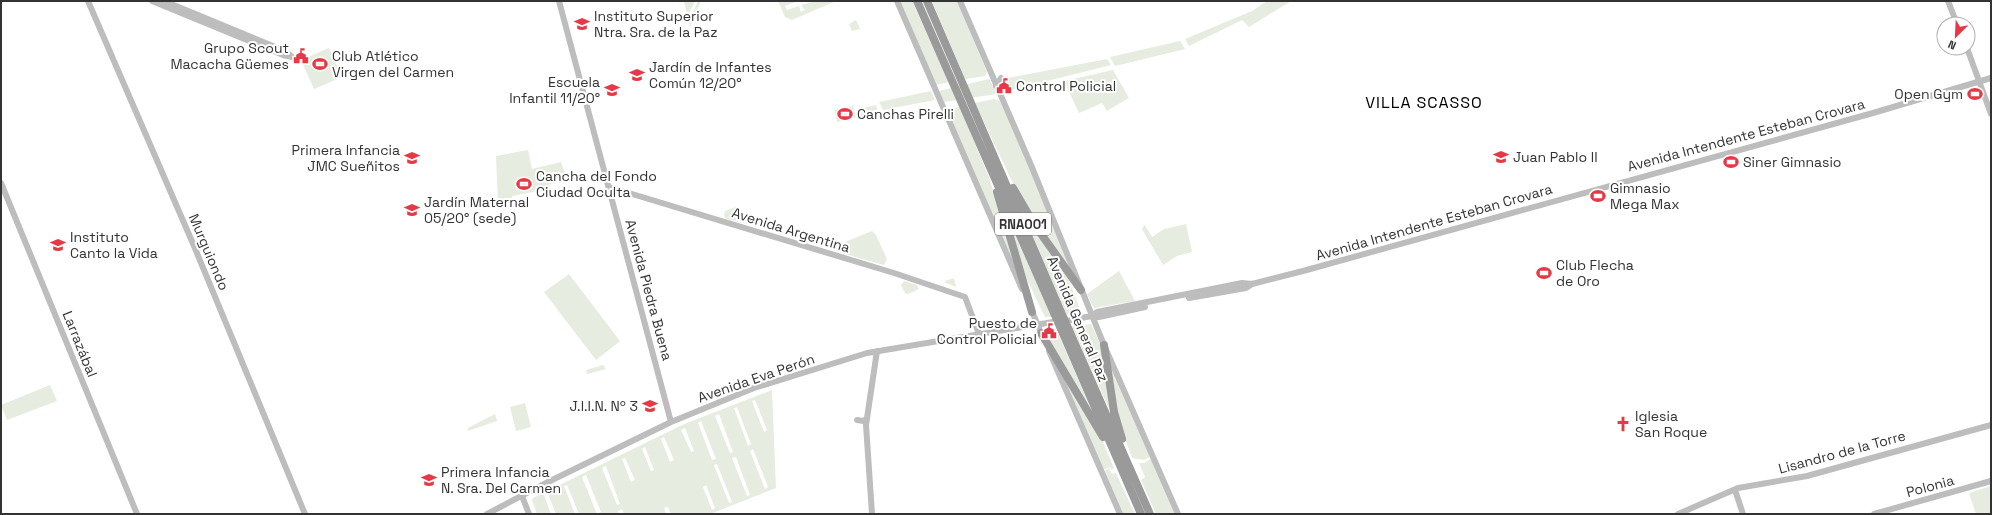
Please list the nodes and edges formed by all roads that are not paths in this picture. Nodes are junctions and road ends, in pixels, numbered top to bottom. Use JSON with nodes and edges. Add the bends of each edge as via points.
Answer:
{"nodes":[{"id":1,"x":88,"y":1,"type":"edge"},
{"id":2,"x":152,"y":1,"type":"edge"},
{"id":3,"x":164,"y":1,"type":"edge"},
{"id":4,"x":559,"y":1,"type":"edge"},
{"id":5,"x":897,"y":1,"type":"edge"},
{"id":6,"x":917,"y":1,"type":"edge"},
{"id":7,"x":927,"y":1,"type":"edge"},
{"id":8,"x":960,"y":1,"type":"edge"},
{"id":9,"x":1948,"y":1,"type":"edge"},
{"id":10,"x":1954,"y":16,"type":"edge"},
{"id":11,"x":1970,"y":56,"type":"edge"},
{"id":12,"x":1001,"y":78,"type":"dead end"},
{"id":13,"x":1991,"y":78,"type":"edge"},
{"id":14,"x":956,"y":79,"type":"junction"},
{"id":15,"x":1980,"y":81,"type":"junction"},
{"id":16,"x":996,"y":86,"type":"junction"},
{"id":17,"x":969,"y":108,"type":"junction"},
{"id":18,"x":1991,"y":114,"type":"edge"},
{"id":19,"x":985,"y":136,"type":"junction"},
{"id":20,"x":987,"y":159,"type":"junction"},
{"id":21,"x":1,"y":183,"type":"edge"},
{"id":22,"x":609,"y":187,"type":"junction"},
{"id":23,"x":1081,"y":290,"type":"junction"},
{"id":24,"x":1032,"y":312,"type":"junction"},
{"id":25,"x":1058,"y":312,"type":"junction"},
{"id":26,"x":1092,"y":316,"type":"junction"},
{"id":27,"x":1070,"y":320,"type":"dead end"},
{"id":28,"x":1053,"y":322,"type":"dead end"},
{"id":29,"x":1039,"y":329,"type":"junction"},
{"id":30,"x":980,"y":334,"type":"junction"},
{"id":31,"x":1104,"y":345,"type":"junction"},
{"id":32,"x":877,"y":351,"type":"junction"},
{"id":33,"x":867,"y":418,"type":"junction"},
{"id":34,"x":857,"y":420,"type":"dead end"},
{"id":35,"x":671,"y":422,"type":"junction"},
{"id":36,"x":1991,"y":425,"type":"edge"},
{"id":37,"x":1126,"y":470,"type":"junction"},
{"id":38,"x":1991,"y":481,"type":"edge"},
{"id":39,"x":1735,"y":490,"type":"junction"},
{"id":40,"x":522,"y":496,"type":"junction"},
{"id":41,"x":137,"y":514,"type":"edge"},
{"id":42,"x":305,"y":514,"type":"edge"},
{"id":43,"x":487,"y":514,"type":"edge"},
{"id":44,"x":529,"y":514,"type":"edge"},
{"id":45,"x":872,"y":514,"type":"edge"},
{"id":46,"x":1120,"y":514,"type":"edge"},
{"id":47,"x":1141,"y":514,"type":"edge"},
{"id":48,"x":1150,"y":514,"type":"edge"},
{"id":49,"x":1178,"y":514,"type":"edge"},
{"id":50,"x":1678,"y":514,"type":"edge"},
{"id":51,"x":1743,"y":514,"type":"edge"},
{"id":52,"x":1874,"y":514,"type":"edge"}],
"edges":[{"from":1,"to":42,"type":"street","name":"Murguiondo","via":[[197,253]]},
{"from":2,"to":3,"type":"street","via":[[292,57],[286,51]]},
{"from":4,"to":22,"type":"street","name":"Avenida Piedra Buena"},
{"from":5,"to":24,"type":"street"},
{"from":6,"to":14,"type":"highway","name":"Avenida General Paz","number":"RNA001"},
{"from":7,"to":14,"type":"highway","name":"Avenida General Paz","number":"RNA001"},
{"from":8,"to":16,"type":"street","name":"Avenida General Paz"},
{"from":9,"to":10,"type":"street"},
{"from":11,"to":15,"type":"street"},
{"from":12,"to":16,"type":"street"},
{"from":13,"to":15,"type":"street","name":"Avenida Intendente Esteban Crovara"},
{"from":14,"to":17,"type":"highway","name":"Avenida General Paz","number":"RNA001"},
{"from":15,"to":18,"type":"street"},
{"from":15,"to":26,"type":"street","name":"Avenida Intendente Esteban Crovara","via":[[1408,243],[1252,284],[1246,288]]},
{"from":16,"to":23,"type":"street","name":"Avenida General Paz"},
{"from":17,"to":19,"type":"highway","name":"Avenida General Paz","number":"RNA001"},
{"from":17,"to":20,"type":"highway","name":"Avenida General Paz","number":"RNA001"},
{"from":19,"to":23,"type":"highway","via":[[1027,213]]},
{"from":19,"to":25,"type":"highway","name":"Avenida General Paz","number":"RNA001"},
{"from":20,"to":24,"type":"highway"},
{"from":20,"to":25,"type":"highway","name":"Avenida General Paz","number":"RNA001"},
{"from":21,"to":41,"type":"street","name":"Larrazábal"},
{"from":22,"to":30,"type":"street","name":"Avenida Argentina","via":[[965,297]]},
{"from":22,"to":35,"type":"street","name":"Avenida Piedra Buena"},
{"from":23,"to":26,"type":"street","name":"Avenida General Paz"},
{"from":24,"to":29,"type":"street"},
{"from":25,"to":37,"type":"highway","name":"Avenida General Paz","number":"RNA001","bridge":true},
{"from":26,"to":27,"type":"street"},
{"from":26,"to":31,"type":"street","name":"Avenida General Paz"},
{"from":28,"to":29,"type":"street","name":"Avenida Eva Perón"},
{"from":29,"to":30,"type":"street","name":"Avenida Eva Perón"},
{"from":29,"to":37,"type":"highway"},
{"from":29,"to":46,"type":"street"},
{"from":30,"to":32,"type":"street","name":"Avenida Eva Perón"},
{"from":31,"to":37,"type":"highway"},
{"from":31,"to":49,"type":"street","name":"Avenida General Paz"},
{"from":32,"to":33,"type":"street"},
{"from":32,"to":35,"type":"street","name":"Avenida Eva Perón","via":[[754,388]]},
{"from":33,"to":34,"type":"street","via":[[864,421]]},
{"from":33,"to":45,"type":"street"},
{"from":35,"to":40,"type":"street","name":"Avenida Eva Perón"},
{"from":36,"to":39,"type":"street","name":"Lisandro de la Torre","via":[[1803,477]]},
{"from":37,"to":47,"type":"highway","name":"Avenida General Paz","number":"RNA001"},
{"from":37,"to":48,"type":"highway","name":"Avenida General Paz","number":"RNA001"},
{"from":38,"to":52,"type":"street","name":"Polonia"},
{"from":39,"to":50,"type":"street","name":"Lisandro de la Torre"},
{"from":39,"to":51,"type":"street"},
{"from":40,"to":43,"type":"street","name":"Avenida Eva Perón"},
{"from":40,"to":44,"type":"street"}]}
